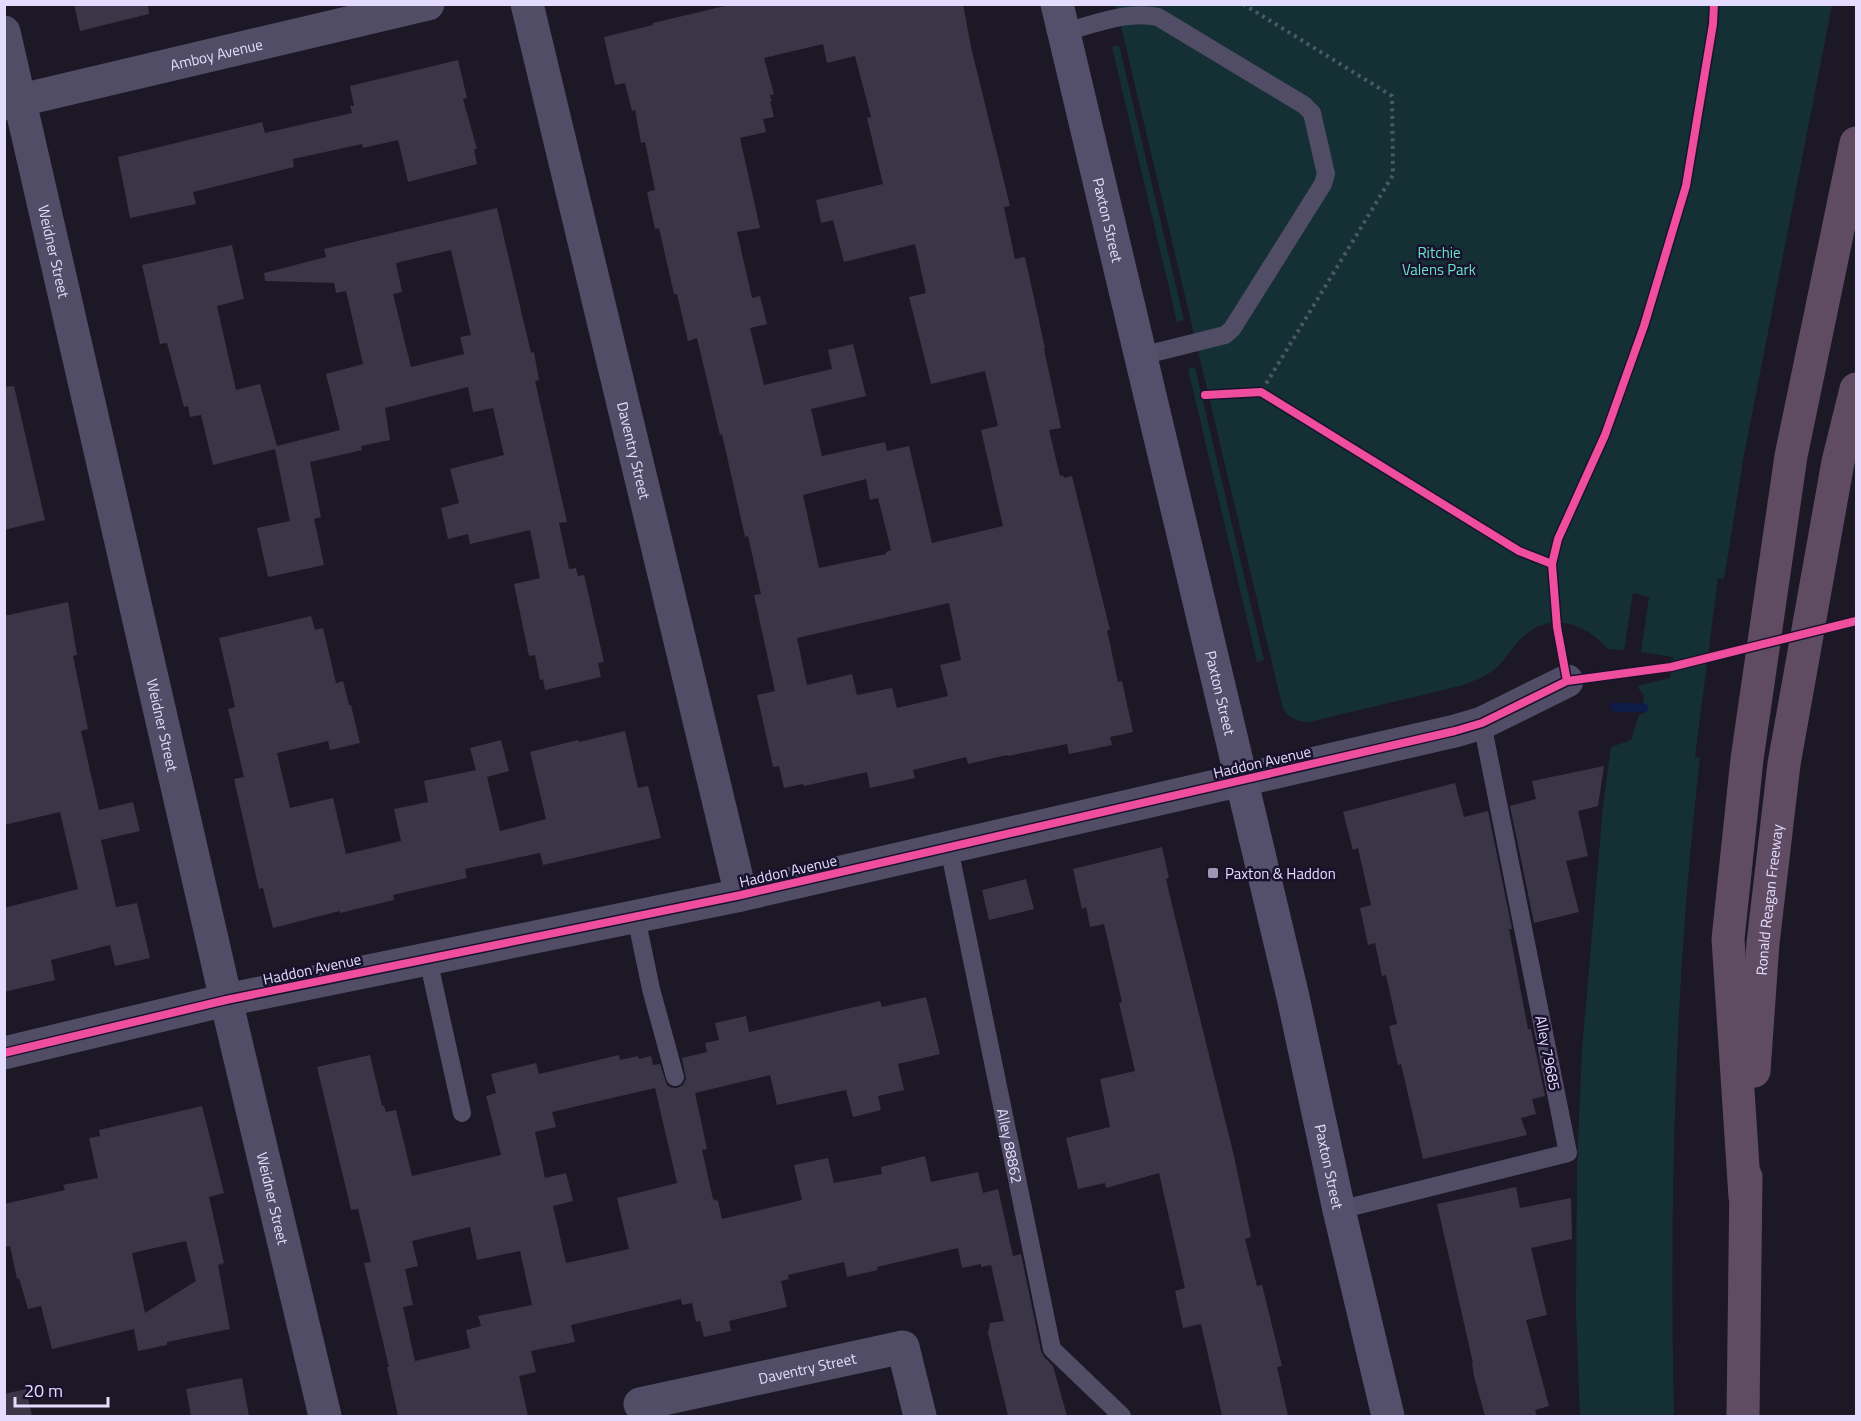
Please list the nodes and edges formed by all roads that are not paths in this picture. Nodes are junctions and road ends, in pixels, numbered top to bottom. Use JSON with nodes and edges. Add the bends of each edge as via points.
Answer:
{"nodes":[{"id":1,"x":428,"y":4,"type":"edge"},
{"id":2,"x":527,"y":4,"type":"edge"},
{"id":3,"x":1060,"y":18,"type":"edge"},
{"id":4,"x":4,"y":32,"type":"edge"},
{"id":5,"x":13,"y":102,"type":"edge"},
{"id":6,"x":1857,"y":142,"type":"edge"},
{"id":7,"x":1140,"y":356,"type":"junction"},
{"id":8,"x":1857,"y":389,"type":"edge"},
{"id":9,"x":1567,"y":681,"type":"dead end"},
{"id":10,"x":1482,"y":723,"type":"junction"},
{"id":11,"x":1240,"y":780,"type":"junction"},
{"id":12,"x":949,"y":848,"type":"junction"},
{"id":13,"x":741,"y":895,"type":"junction"},
{"id":14,"x":636,"y":917,"type":"junction"},
{"id":15,"x":428,"y":959,"type":"junction"},
{"id":16,"x":226,"y":1000,"type":"junction"},
{"id":17,"x":4,"y":1053,"type":"edge"},
{"id":18,"x":675,"y":1077,"type":"dead end"},
{"id":19,"x":462,"y":1113,"type":"dead end"},
{"id":20,"x":1745,"y":1197,"type":"junction"},
{"id":21,"x":1339,"y":1210,"type":"junction"},
{"id":22,"x":640,"y":1404,"type":"dead end"},
{"id":23,"x":325,"y":1416,"type":"edge"},
{"id":24,"x":920,"y":1416,"type":"edge"},
{"id":25,"x":1122,"y":1416,"type":"edge"},
{"id":26,"x":1388,"y":1416,"type":"edge"},
{"id":27,"x":1743,"y":1416,"type":"edge"}],
"edges":[{"from":1,"to":5,"type":"street","name":"Amboy Avenue"},
{"from":2,"to":13,"type":"street","name":"Daventry Street"},
{"from":3,"to":7,"type":"street","name":"Paxton Street"},
{"from":3,"to":7,"type":"lane","via":[[1147,14],[1158,17],[1312,113],[1326,174],[1323,184],[1232,329],[1225,335]]},
{"from":4,"to":5,"type":"street","name":"Weidner Street"},
{"from":5,"to":16,"type":"street","name":"Weidner Street"},
{"from":6,"to":20,"type":"highway","via":[[1791,456],[1747,759],[1728,939]]},
{"from":7,"to":11,"type":"street","name":"Paxton Street"},
{"from":8,"to":20,"type":"highway","name":"Ronald Reagan Freeway","via":[[1838,462],[1784,764],[1763,943]]},
{"from":9,"to":10,"type":"street","name":"Haddon Avenue"},
{"from":10,"to":11,"type":"street","name":"Haddon Avenue"},
{"from":10,"to":21,"type":"lane","name":"Alley 79685","via":[[1568,1153]]},
{"from":11,"to":12,"type":"street","name":"Haddon Avenue"},
{"from":11,"to":21,"type":"street","name":"Paxton Street"},
{"from":12,"to":13,"type":"street","name":"Haddon Avenue"},
{"from":12,"to":25,"type":"lane","name":"Alley 88862","via":[[1052,1349]]},
{"from":13,"to":14,"type":"street","name":"Haddon Avenue"},
{"from":14,"to":15,"type":"street","name":"Haddon Avenue"},
{"from":14,"to":18,"type":"lane"},
{"from":15,"to":16,"type":"street","name":"Haddon Avenue"},
{"from":15,"to":19,"type":"lane"},
{"from":16,"to":17,"type":"street","name":"Haddon Avenue"},
{"from":16,"to":23,"type":"street","name":"Weidner Street"},
{"from":20,"to":27,"type":"highway","name":"Ronald Reagan Freeway"},
{"from":21,"to":26,"type":"street","name":"Paxton Street"},
{"from":22,"to":24,"type":"street","name":"Daventry Street","via":[[903,1347]]}]}
